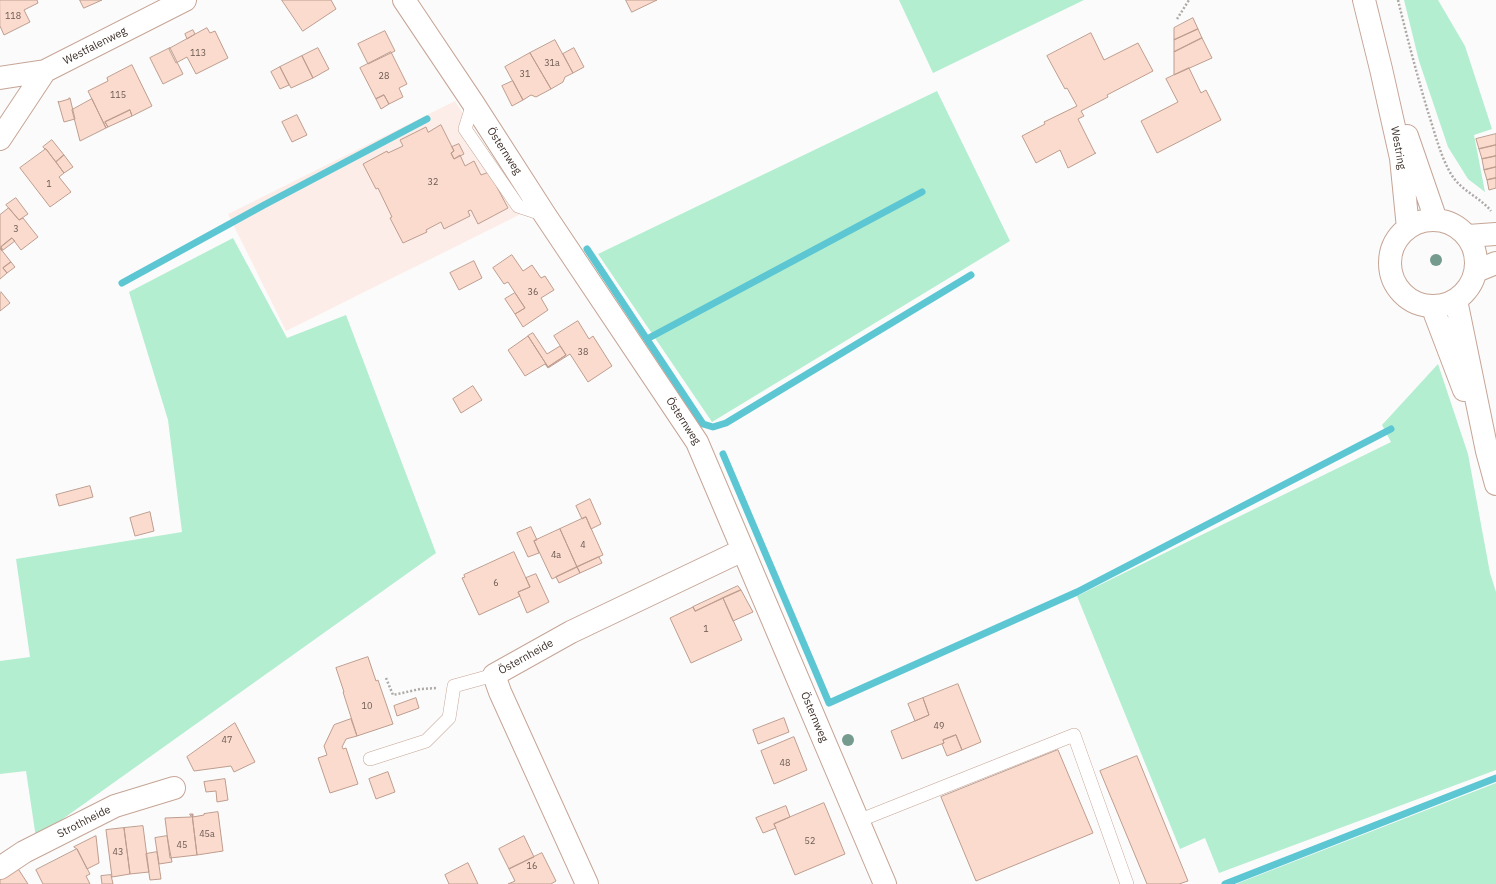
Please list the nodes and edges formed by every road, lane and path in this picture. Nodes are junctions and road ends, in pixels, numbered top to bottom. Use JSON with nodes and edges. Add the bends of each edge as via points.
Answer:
{"nodes":[{"id":1,"x":186,"y":0,"type":"edge"},
{"id":2,"x":404,"y":0,"type":"edge"},
{"id":3,"x":1189,"y":0,"type":"edge"},
{"id":4,"x":1364,"y":0,"type":"edge"},
{"id":5,"x":1398,"y":0,"type":"edge"},
{"id":6,"x":1177,"y":19,"type":"dead end"},
{"id":7,"x":1382,"y":69,"type":"junction"},
{"id":8,"x":45,"y":70,"type":"junction"},
{"id":9,"x":0,"y":78,"type":"edge"},
{"id":10,"x":0,"y":139,"type":"edge"},
{"id":11,"x":1492,"y":212,"type":"dead end"},
{"id":12,"x":1436,"y":220,"type":"junction"},
{"id":13,"x":1408,"y":228,"type":"junction"},
{"id":14,"x":1496,"y":234,"type":"edge"},
{"id":15,"x":1468,"y":236,"type":"junction"},
{"id":16,"x":1486,"y":267,"type":"edge"},
{"id":17,"x":1456,"y":300,"type":"junction"},
{"id":18,"x":1432,"y":306,"type":"junction"},
{"id":19,"x":1487,"y":451,"type":"junction"},
{"id":20,"x":1496,"y":484,"type":"edge"},
{"id":21,"x":743,"y":550,"type":"junction"},
{"id":22,"x":494,"y":675,"type":"junction"},
{"id":23,"x":386,"y":678,"type":"dead end"},
{"id":24,"x":454,"y":686,"type":"junction"},
{"id":25,"x":370,"y":760,"type":"dead end"},
{"id":26,"x":174,"y":788,"type":"dead end"},
{"id":27,"x":858,"y":821,"type":"junction"},
{"id":28,"x":0,"y":868,"type":"edge"},
{"id":29,"x":587,"y":884,"type":"edge"},
{"id":30,"x":885,"y":884,"type":"edge"},
{"id":31,"x":1127,"y":884,"type":"edge"}],
"edges":[{"from":1,"to":8,"type":"street","name":"Westfalenweg"},
{"from":2,"to":21,"type":"street","name":"Östernweg","via":[[697,442]]},
{"from":3,"to":6,"type":"path"},
{"from":4,"to":7,"type":"street","name":"Westring"},
{"from":5,"to":11,"type":"path","via":[[1442,156],[1452,176]]},
{"from":7,"to":12,"type":"street","name":"Westring"},
{"from":7,"to":13,"type":"street","name":"Westring","via":[[1401,158]]},
{"from":8,"to":9,"type":"street","name":"Westfalenweg"},
{"from":8,"to":10,"type":"street"},
{"from":12,"to":13,"type":"street","via":[[1422,221]]},
{"from":12,"to":15,"type":"street","via":[[1454,224]]},
{"from":13,"to":18,"type":"street","via":[[1397,239],[1391,252],[1390,268],[1394,283],[1404,295],[1417,303]]},
{"from":14,"to":15,"type":"street"},
{"from":15,"to":16,"type":"street"},
{"from":16,"to":17,"type":"street"},
{"from":17,"to":18,"type":"street"},
{"from":17,"to":19,"type":"street"},
{"from":18,"to":19,"type":"street"},
{"from":19,"to":20,"type":"street"},
{"from":21,"to":22,"type":"street","name":"Östernheide","via":[[571,632]]},
{"from":21,"to":27,"type":"street","name":"Östernweg"},
{"from":22,"to":24,"type":"lane"},
{"from":22,"to":29,"type":"street","name":"Östernheide"},
{"from":23,"to":24,"type":"path","via":[[393,695]]},
{"from":24,"to":25,"type":"lane","via":[[449,718],[426,741]]},
{"from":26,"to":28,"type":"street","name":"Strothheide","via":[[115,806],[24,852]]},
{"from":27,"to":30,"type":"street","name":"Östernweg"},
{"from":27,"to":31,"type":"lane","via":[[1074,735]]}]}
